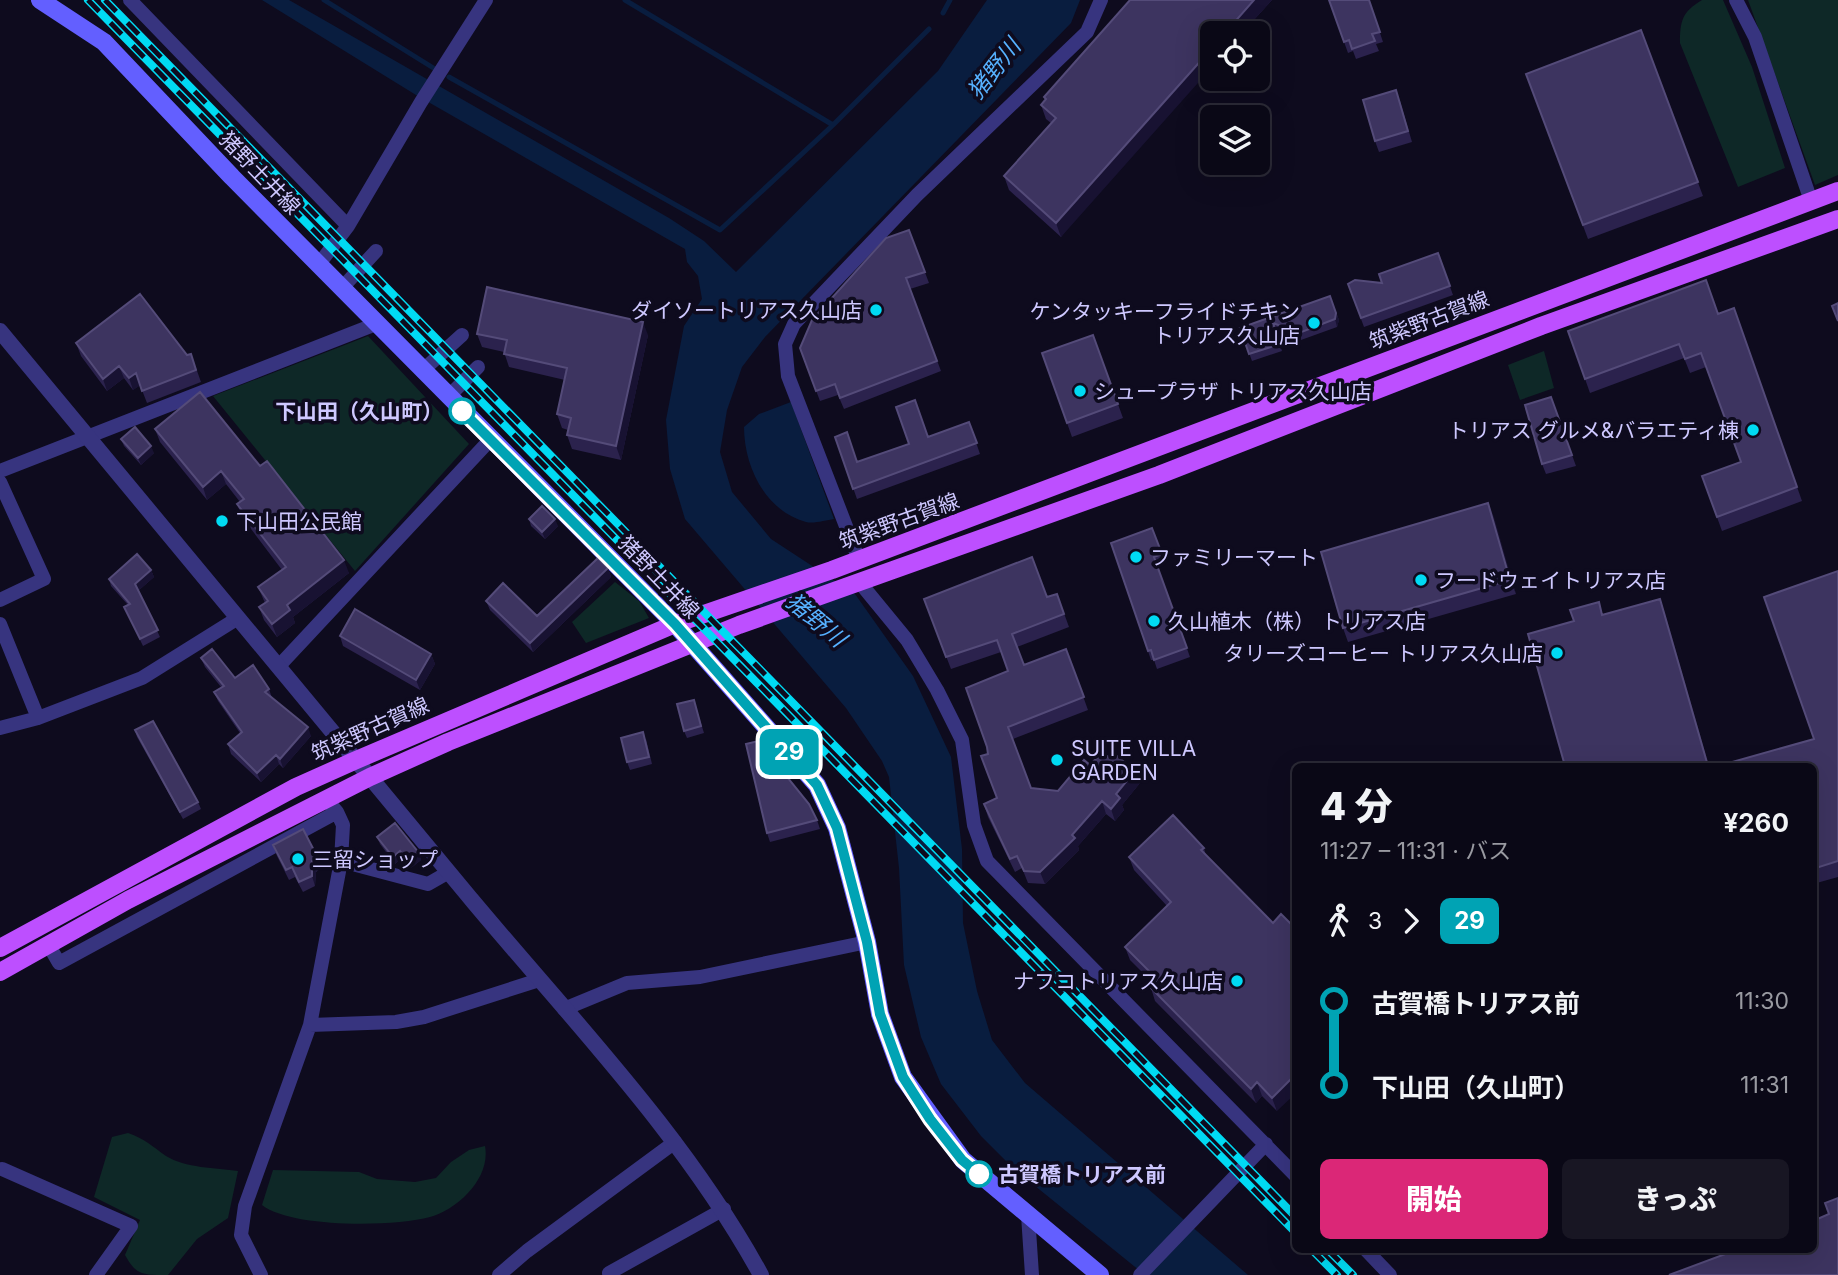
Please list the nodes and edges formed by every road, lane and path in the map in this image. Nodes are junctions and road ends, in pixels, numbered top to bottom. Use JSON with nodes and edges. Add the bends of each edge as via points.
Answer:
{"nodes":[{"id":1,"x":40,"y":0,"type":"edge"},
{"id":2,"x":130,"y":0,"type":"edge"},
{"id":3,"x":486,"y":0,"type":"edge"},
{"id":4,"x":1101,"y":0,"type":"edge"},
{"id":5,"x":1736,"y":0,"type":"edge"},
{"id":6,"x":1838,"y":191,"type":"edge"},
{"id":7,"x":1811,"y":201,"type":"junction"},
{"id":8,"x":1838,"y":219,"type":"edge"},
{"id":9,"x":348,"y":226,"type":"junction"},
{"id":10,"x":376,"y":251,"type":"dead end"},
{"id":11,"x":319,"y":264,"type":"junction"},
{"id":12,"x":341,"y":289,"type":"junction"},
{"id":13,"x":376,"y":324,"type":"junction"},
{"id":14,"x":0,"y":331,"type":"edge"},
{"id":15,"x":462,"y":335,"type":"dead end"},
{"id":16,"x":478,"y":367,"type":"dead end"},
{"id":17,"x":422,"y":371,"type":"junction"},
{"id":18,"x":448,"y":397,"type":"junction"},
{"id":19,"x":88,"y":437,"type":"junction"},
{"id":20,"x":490,"y":440,"type":"junction"},
{"id":21,"x":0,"y":471,"type":"edge"},
{"id":22,"x":0,"y":482,"type":"edge"},
{"id":23,"x":859,"y":560,"type":"junction"},
{"id":24,"x":861,"y":584,"type":"junction"},
{"id":25,"x":0,"y":600,"type":"edge"},
{"id":26,"x":239,"y":618,"type":"junction"},
{"id":27,"x":0,"y":624,"type":"edge"},
{"id":28,"x":675,"y":624,"type":"junction"},
{"id":29,"x":691,"y":644,"type":"junction"},
{"id":30,"x":278,"y":667,"type":"junction"},
{"id":31,"x":38,"y":718,"type":"junction"},
{"id":32,"x":0,"y":727,"type":"edge"},
{"id":33,"x":354,"y":761,"type":"junction"},
{"id":34,"x":370,"y":777,"type":"junction"},
{"id":35,"x":332,"y":806,"type":"junction"},
{"id":36,"x":341,"y":861,"type":"junction"},
{"id":37,"x":449,"y":872,"type":"junction"},
{"id":38,"x":867,"y":942,"type":"junction"},
{"id":39,"x":0,"y":948,"type":"edge"},
{"id":40,"x":0,"y":972,"type":"edge"},
{"id":41,"x":538,"y":980,"type":"junction"},
{"id":42,"x":564,"y":1009,"type":"junction"},
{"id":43,"x":310,"y":1025,"type":"junction"},
{"id":44,"x":675,"y":1142,"type":"junction"},
{"id":45,"x":1266,"y":1144,"type":"junction"},
{"id":46,"x":2,"y":1169,"type":"dead end"},
{"id":47,"x":1292,"y":1171,"type":"edge"},
{"id":48,"x":724,"y":1209,"type":"junction"},
{"id":49,"x":1028,"y":1215,"type":"junction"},
{"id":50,"x":1369,"y":1253,"type":"edge"},
{"id":51,"x":609,"y":1273,"type":"edge"},
{"id":52,"x":96,"y":1275,"type":"edge"},
{"id":53,"x":261,"y":1275,"type":"edge"},
{"id":54,"x":499,"y":1275,"type":"edge"},
{"id":55,"x":761,"y":1275,"type":"edge"},
{"id":56,"x":1032,"y":1275,"type":"edge"},
{"id":57,"x":1100,"y":1275,"type":"edge"},
{"id":58,"x":1140,"y":1275,"type":"edge"},
{"id":59,"x":1390,"y":1275,"type":"edge"}],
"edges":[{"from":1,"to":11,"type":"main road","name":"猪野土井線","via":[[104,42]]},
{"from":2,"to":9,"type":"street"},
{"from":3,"to":9,"type":"street"},
{"from":4,"to":23,"type":"street","via":[[1087,32],[917,195],[794,324],[785,344],[788,376]]},
{"from":5,"to":7,"type":"street","via":[[1755,37]]},
{"from":6,"to":7,"type":"main road","name":"筑紫野古賀線"},
{"from":7,"to":23,"type":"main road","name":"筑紫野古賀線"},
{"from":8,"to":24,"type":"main road","name":"筑紫野古賀線","via":[[1541,326],[1159,475]]},
{"from":9,"to":11,"type":"street"},
{"from":10,"to":12,"type":"street"},
{"from":11,"to":12,"type":"main road","name":"猪野土井線"},
{"from":12,"to":13,"type":"main road","name":"猪野土井線"},
{"from":13,"to":17,"type":"main road","name":"猪野土井線"},
{"from":13,"to":19,"type":"street"},
{"from":14,"to":19,"type":"street"},
{"from":15,"to":17,"type":"street"},
{"from":16,"to":18,"type":"street"},
{"from":17,"to":18,"type":"main road","name":"猪野土井線"},
{"from":18,"to":20,"type":"main road","name":"猪野土井線"},
{"from":19,"to":21,"type":"street"},
{"from":19,"to":26,"type":"street"},
{"from":20,"to":28,"type":"main road","name":"猪野土井線"},
{"from":20,"to":30,"type":"street"},
{"from":22,"to":25,"type":"street","via":[[44,579]]},
{"from":23,"to":28,"type":"main road","name":"筑紫野古賀線"},
{"from":24,"to":29,"type":"main road","name":"筑紫野古賀線","via":[[839,588]]},
{"from":24,"to":45,"type":"street","via":[[907,640],[962,740],[974,825],[988,861]]},
{"from":26,"to":30,"type":"street"},
{"from":26,"to":31,"type":"street","via":[[142,678]]},
{"from":27,"to":31,"type":"street"},
{"from":28,"to":29,"type":"main road","name":"猪野土井線"},
{"from":28,"to":33,"type":"main road","name":"筑紫野古賀線"},
{"from":29,"to":34,"type":"main road","name":"筑紫野古賀線"},
{"from":29,"to":38,"type":"main road","name":"猪野土井線","via":[[817,785],[837,828]]},
{"from":30,"to":33,"type":"street"},
{"from":31,"to":32,"type":"street"},
{"from":33,"to":34,"type":"street"},
{"from":33,"to":39,"type":"main road","name":"筑紫野古賀線","via":[[284,793]]},
{"from":34,"to":35,"type":"main road","name":"筑紫野古賀線"},
{"from":34,"to":37,"type":"street"},
{"from":35,"to":36,"type":"street","via":[[343,825]]},
{"from":35,"to":40,"type":"main road","name":"筑紫野古賀線","via":[[128,900]]},
{"from":36,"to":37,"type":"street","via":[[428,884]]},
{"from":36,"to":43,"type":"street"},
{"from":37,"to":41,"type":"street"},
{"from":38,"to":42,"type":"street","via":[[700,977],[627,983]]},
{"from":38,"to":49,"type":"main road","name":"猪野土井線","via":[[880,1014],[903,1077],[962,1160]]},
{"from":41,"to":42,"type":"street"},
{"from":41,"to":43,"type":"street","via":[[424,1017]]},
{"from":42,"to":44,"type":"street"},
{"from":43,"to":53,"type":"street","via":[[245,1206],[242,1235]]},
{"from":44,"to":48,"type":"street"},
{"from":44,"to":54,"type":"street"},
{"from":45,"to":47,"type":"street"},
{"from":45,"to":58,"type":"street"},
{"from":46,"to":52,"type":"street","via":[[131,1226]]},
{"from":48,"to":51,"type":"street"},
{"from":48,"to":55,"type":"street"},
{"from":49,"to":56,"type":"street"},
{"from":49,"to":57,"type":"main road","name":"猪野土井線"},
{"from":50,"to":59,"type":"street"}]}
